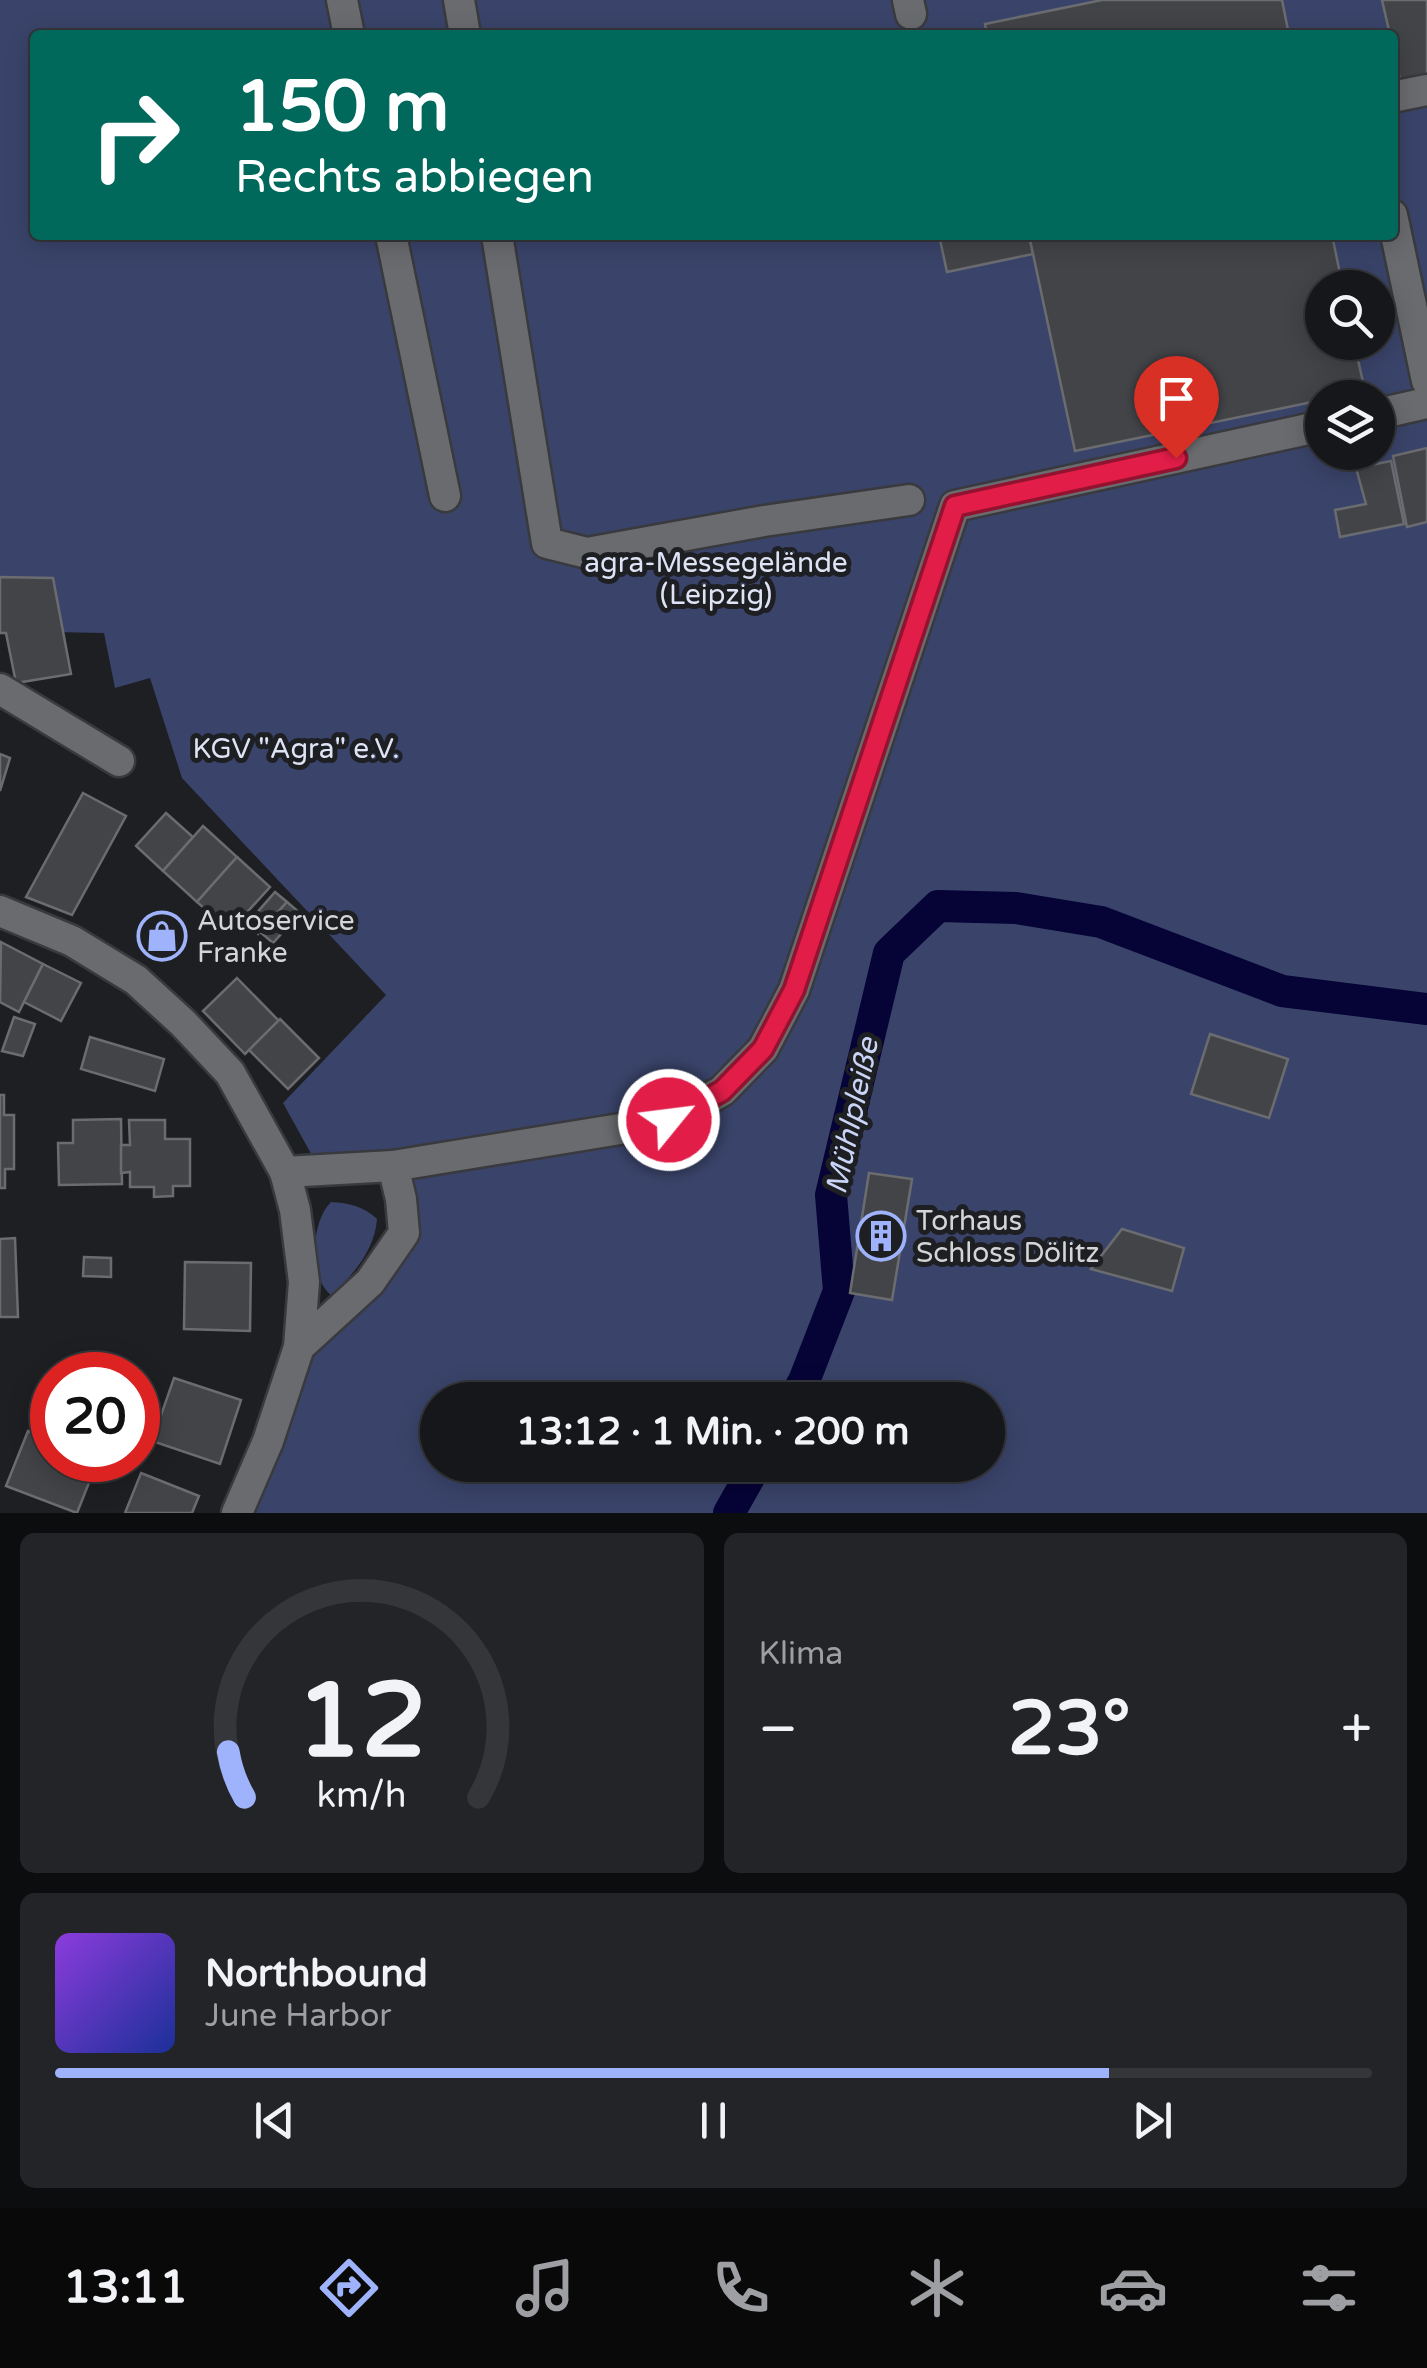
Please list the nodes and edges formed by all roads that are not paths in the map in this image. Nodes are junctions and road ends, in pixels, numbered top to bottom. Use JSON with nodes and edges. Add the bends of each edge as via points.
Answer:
{"nodes":[{"id":1,"x":342,"y":0,"type":"edge"},
{"id":2,"x":459,"y":0,"type":"edge"},
{"id":3,"x":348,"y":30,"type":"edge"},
{"id":4,"x":464,"y":30,"type":"edge"},
{"id":5,"x":1427,"y":90,"type":"edge"},
{"id":6,"x":1398,"y":96,"type":"edge"},
{"id":7,"x":392,"y":240,"type":"edge"},
{"id":8,"x":498,"y":240,"type":"edge"},
{"id":9,"x":1398,"y":240,"type":"edge"},
{"id":10,"x":1425,"y":362,"type":"edge"},
{"id":11,"x":1427,"y":403,"type":"edge"},
{"id":12,"x":1395,"y":410,"type":"edge"},
{"id":13,"x":1305,"y":430,"type":"edge"},
{"id":14,"x":445,"y":496,"type":"dead end"},
{"id":15,"x":908,"y":500,"type":"dead end"},
{"id":16,"x":0,"y":689,"type":"edge"},
{"id":17,"x":119,"y":761,"type":"dead end"},
{"id":18,"x":0,"y":911,"type":"edge"},
{"id":19,"x":393,"y":1166,"type":"junction"},
{"id":20,"x":285,"y":1172,"type":"junction"},
{"id":21,"x":299,"y":1348,"type":"junction"},
{"id":22,"x":236,"y":1513,"type":"edge"}],
"edges":[{"from":1,"to":3,"type":"street"},
{"from":2,"to":4,"type":"street"},
{"from":5,"to":6,"type":"street"},
{"from":7,"to":14,"type":"street"},
{"from":8,"to":15,"type":"street","via":[[547,542],[587,553]]},
{"from":9,"to":10,"type":"street"},
{"from":11,"to":12,"type":"street"},
{"from":13,"to":19,"type":"street","via":[[955,506],[794,990],[763,1049],[722,1091],[669,1120]]},
{"from":16,"to":17,"type":"street"},
{"from":18,"to":20,"type":"street","via":[[72,941],[136,980],[184,1023],[230,1073]]},
{"from":19,"to":20,"type":"street"},
{"from":19,"to":21,"type":"street","via":[[404,1233],[370,1282]]},
{"from":20,"to":21,"type":"street","via":[[304,1282]]},
{"from":21,"to":22,"type":"street"}]}
